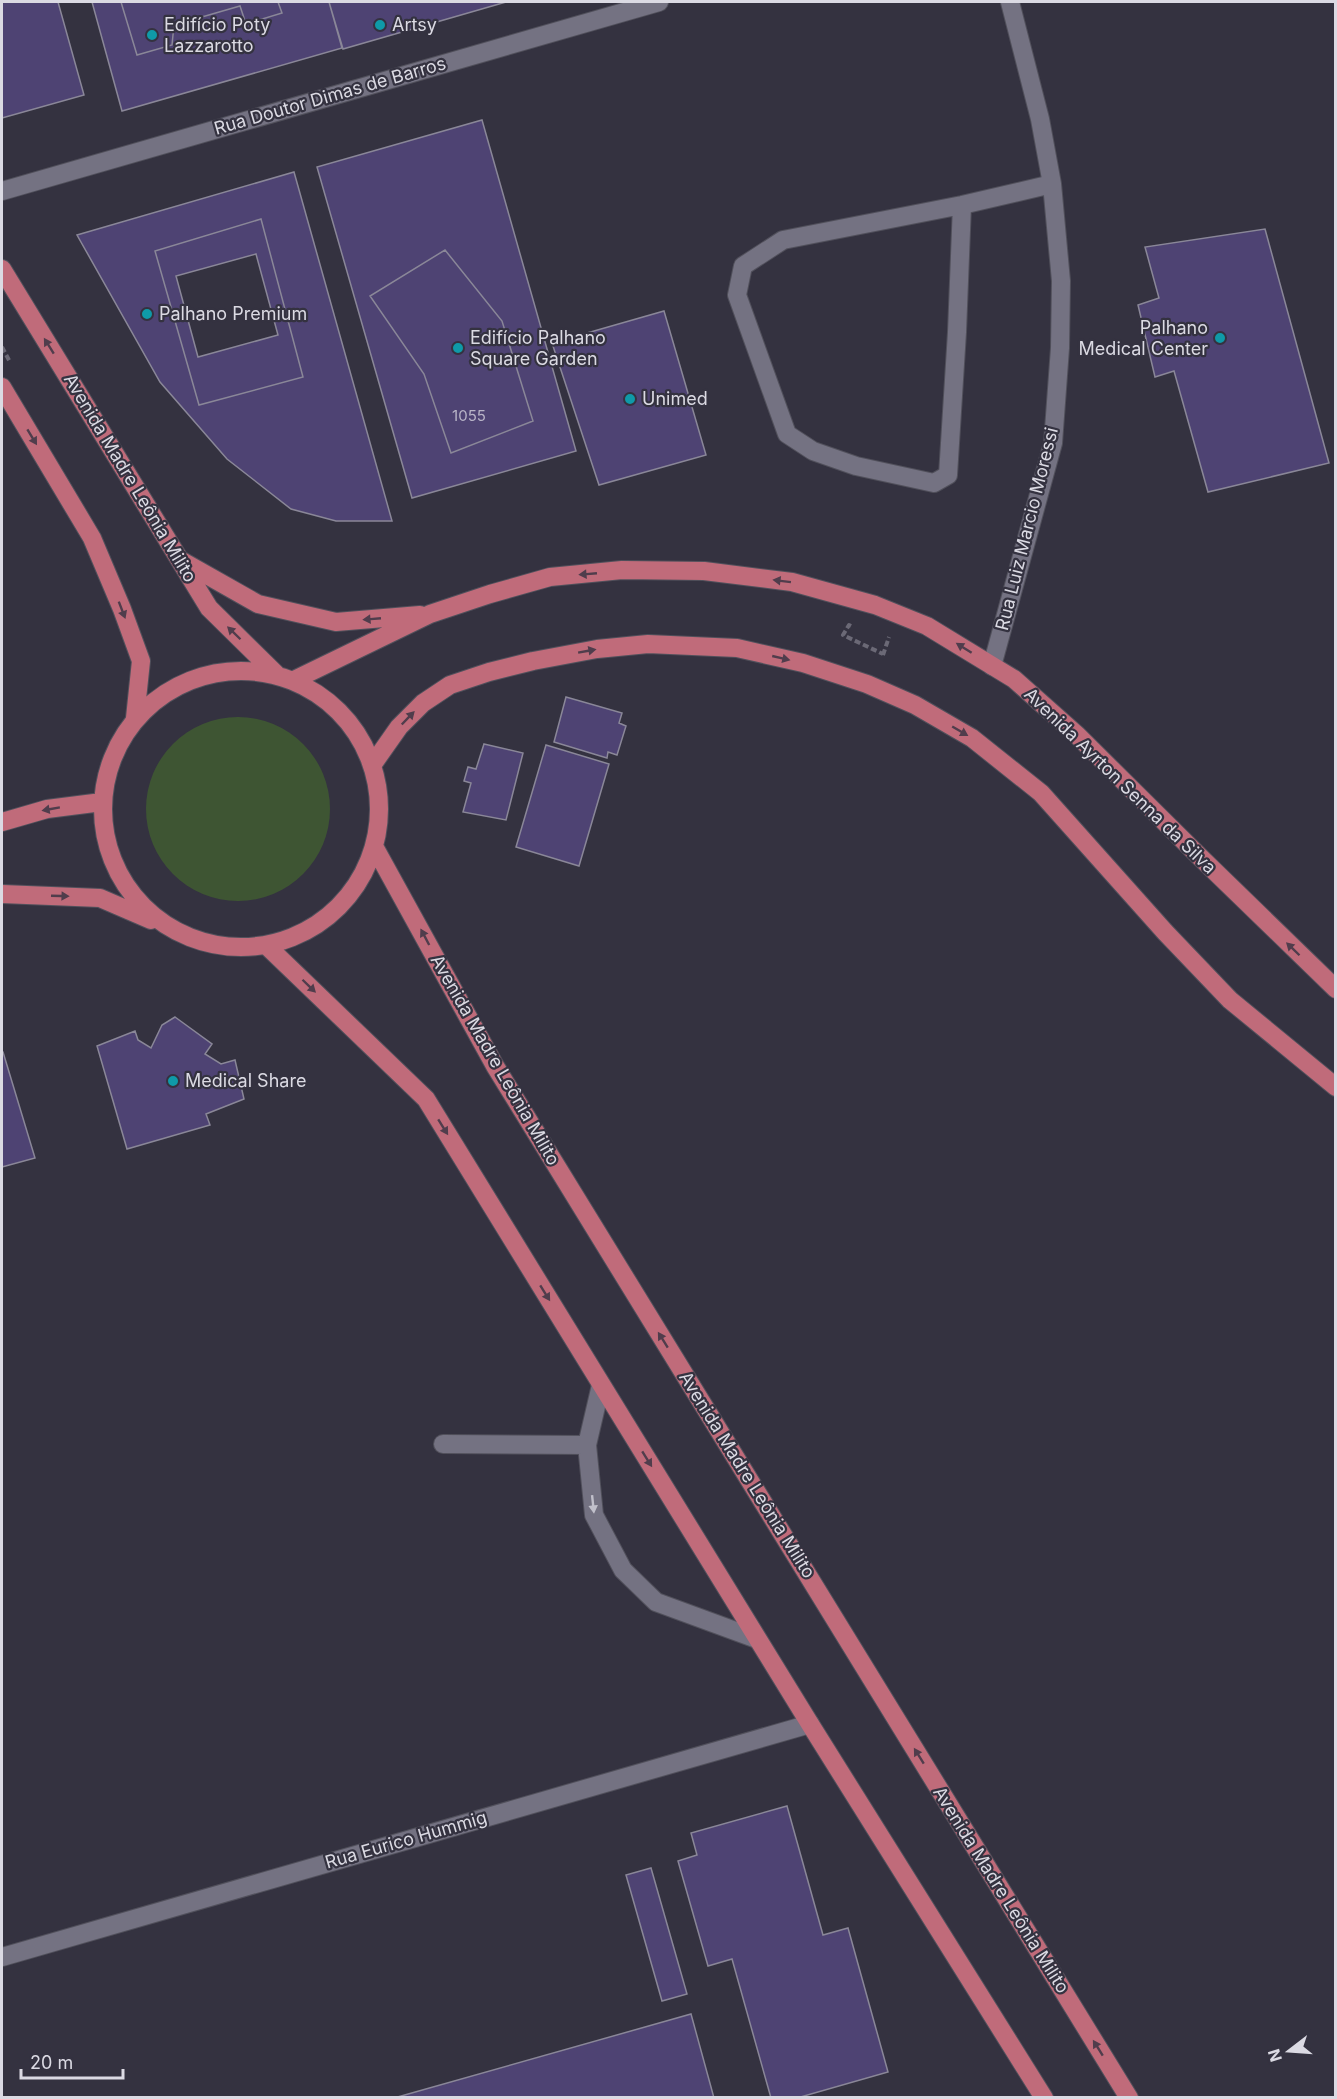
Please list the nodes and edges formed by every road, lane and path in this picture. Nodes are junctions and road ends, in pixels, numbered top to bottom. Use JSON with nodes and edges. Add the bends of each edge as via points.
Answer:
{"nodes":[{"id":1,"x":659,"y":2,"type":"edge"},
{"id":2,"x":1010,"y":2,"type":"edge"},
{"id":3,"x":1052,"y":184,"type":"junction"},
{"id":4,"x":2,"y":191,"type":"edge"},
{"id":5,"x":962,"y":205,"type":"junction"},
{"id":6,"x":2,"y":269,"type":"edge"},
{"id":7,"x":2,"y":387,"type":"edge"},
{"id":8,"x":181,"y":561,"type":"junction"},
{"id":9,"x":430,"y":614,"type":"junction"},
{"id":10,"x":859,"y":628,"type":"dead end"},
{"id":11,"x":879,"y":632,"type":"dead end"},
{"id":12,"x":992,"y":666,"type":"junction"},
{"id":13,"x":276,"y":674,"type":"junction"},
{"id":14,"x":294,"y":680,"type":"junction"},
{"id":15,"x":135,"y":718,"type":"junction"},
{"id":16,"x":373,"y":764,"type":"junction"},
{"id":17,"x":102,"y":802,"type":"junction"},
{"id":18,"x":2,"y":822,"type":"edge"},
{"id":19,"x":375,"y":848,"type":"junction"},
{"id":20,"x":2,"y":894,"type":"edge"},
{"id":21,"x":168,"y":927,"type":"junction"},
{"id":22,"x":267,"y":946,"type":"junction"},
{"id":23,"x":1334,"y":987,"type":"edge"},
{"id":24,"x":1335,"y":1087,"type":"edge"},
{"id":25,"x":601,"y":1385,"type":"junction"},
{"id":26,"x":443,"y":1444,"type":"dead end"},
{"id":27,"x":587,"y":1445,"type":"junction"},
{"id":28,"x":757,"y":1639,"type":"junction"},
{"id":29,"x":810,"y":1724,"type":"junction"},
{"id":30,"x":2,"y":1957,"type":"edge"},
{"id":31,"x":1044,"y":2097,"type":"edge"},
{"id":32,"x":1129,"y":2097,"type":"edge"}],
"edges":[{"from":1,"to":4,"type":"street","name":"Rua Doutor Dimas de Barros"},
{"from":2,"to":3,"type":"street","name":"Rua Luiz Marcio Moressi"},
{"from":3,"to":5,"type":"street"},
{"from":3,"to":12,"type":"street","name":"Rua Luiz Marcio Moressi","via":[[1061,281],[1053,443]]},
{"from":5,"to":5,"type":"street","via":[[783,240],[743,266],[737,295],[787,434],[813,451],[856,466],[934,483],[948,475]]},
{"from":8,"to":6,"type":"main road","name":"Avenida Madre Leônia Milito","one_way":true},
{"from":7,"to":15,"type":"main road","one_way":true,"via":[[92,538],[122,609],[141,660]]},
{"from":9,"to":8,"type":"main road","one_way":true,"via":[[336,621],[258,604]]},
{"from":13,"to":8,"type":"main road","name":"Avenida Madre Leônia Milito","one_way":true,"via":[[209,608]]},
{"from":12,"to":9,"type":"main road","name":"Avenida Ayrton Senna da Silva","one_way":true,"via":[[927,626],[875,605],[792,582],[704,571],[622,570],[550,577]]},
{"from":9,"to":14,"type":"main road","name":"Avenida Ayrton Senna da Silva"},
{"from":10,"to":11,"type":"path","via":[[849,626],[843,635],[883,654],[890,635]]},
{"from":23,"to":12,"type":"main road","name":"Avenida Ayrton Senna da Silva","one_way":true,"via":[[1077,735],[1014,679]]},
{"from":13,"to":14,"type":"main road"},
{"from":13,"to":15,"type":"main road","via":[[237,669],[199,675],[164,692]]},
{"from":14,"to":16,"type":"main road","via":[[328,700],[355,729]]},
{"from":15,"to":17,"type":"main road","via":[[111,758]]},
{"from":16,"to":19,"type":"main road","via":[[380,806]]},
{"from":16,"to":24,"type":"main road","one_way":true,"via":[[399,727],[423,703],[450,685],[533,661],[597,649],[648,644],[737,648],[803,663],[867,684],[915,705],[972,738],[1041,793],[1230,1000]]},
{"from":17,"to":18,"type":"main road","one_way":true,"via":[[47,809]]},
{"from":17,"to":21,"type":"main road","via":[[106,839],[118,873],[139,903]]},
{"from":19,"to":22,"type":"main road","via":[[357,886],[333,914],[302,934]]},
{"from":32,"to":19,"type":"main road","name":"Avenida Madre Leônia Milito","one_way":true,"via":[[495,1066]]},
{"from":20,"to":21,"type":"main road","one_way":true,"via":[[100,898]]},
{"from":21,"to":22,"type":"main road","via":[[199,942],[232,948]]},
{"from":22,"to":25,"type":"main road","one_way":true,"via":[[426,1099]]},
{"from":25,"to":27,"type":"street"},
{"from":25,"to":28,"type":"main road","one_way":true},
{"from":26,"to":27,"type":"street"},
{"from":27,"to":28,"type":"street","one_way":true,"via":[[594,1515],[623,1570],[656,1602]]},
{"from":28,"to":29,"type":"main road"},
{"from":29,"to":30,"type":"street","name":"Rua Eurico Hummig"},
{"from":29,"to":31,"type":"main road"}]}
